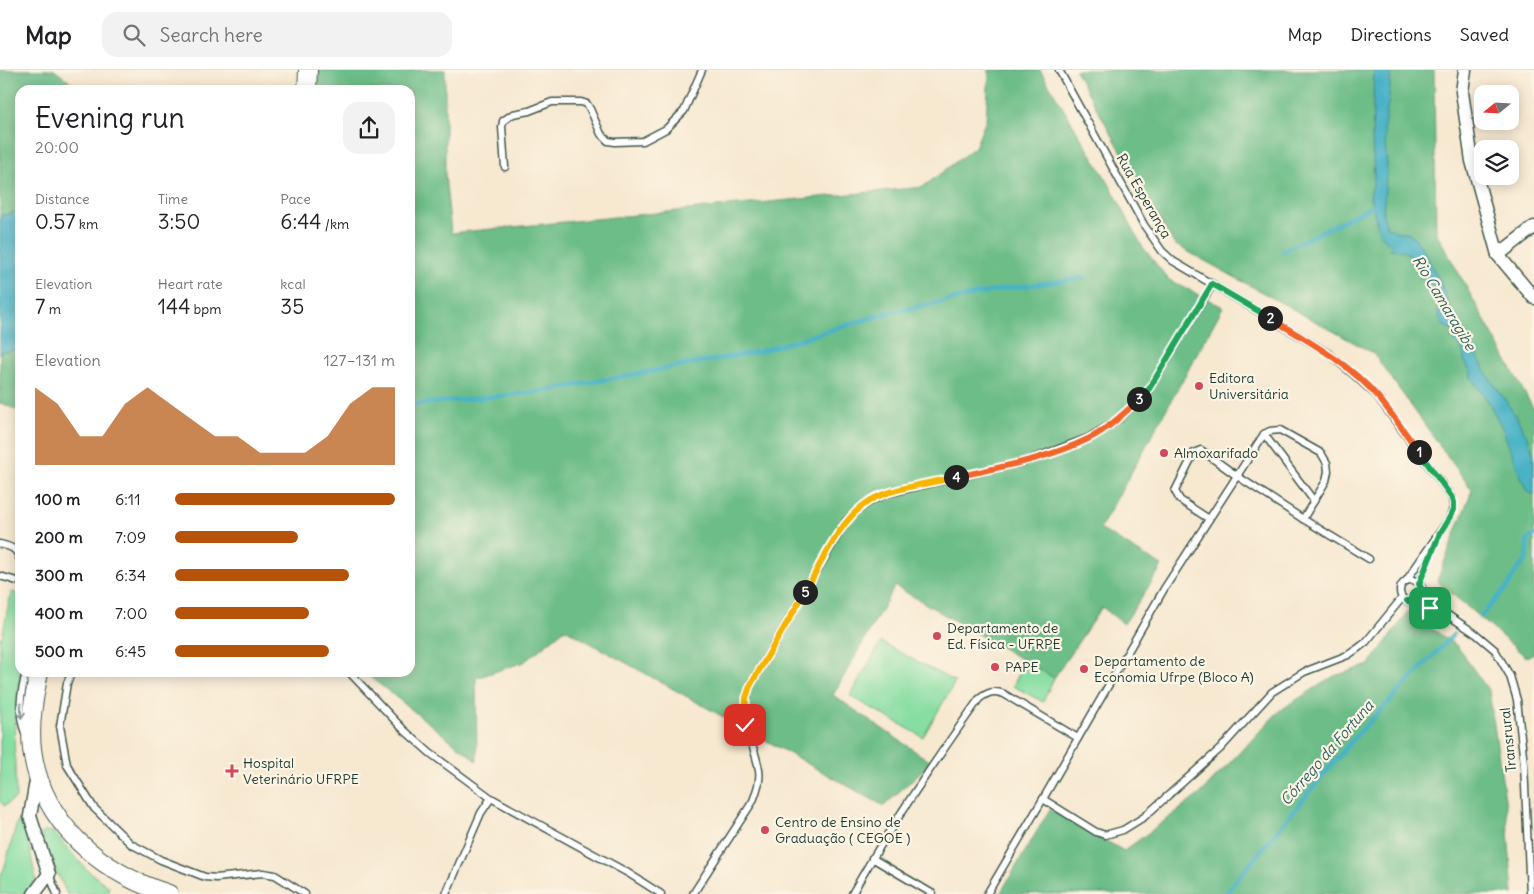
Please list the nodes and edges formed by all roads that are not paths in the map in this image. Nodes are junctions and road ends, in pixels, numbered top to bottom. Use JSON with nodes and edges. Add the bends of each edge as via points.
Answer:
{"nodes":[{"id":1,"x":308,"y":70,"type":"edge"},
{"id":2,"x":702,"y":70,"type":"edge"},
{"id":3,"x":1059,"y":70,"type":"edge"},
{"id":4,"x":1465,"y":70,"type":"edge"},
{"id":5,"x":307,"y":85,"type":"edge"},
{"id":6,"x":505,"y":167,"type":"dead end"},
{"id":7,"x":1534,"y":227,"type":"edge"},
{"id":8,"x":1498,"y":254,"type":"junction"},
{"id":9,"x":1212,"y":284,"type":"junction"},
{"id":10,"x":1534,"y":297,"type":"edge"},
{"id":11,"x":1264,"y":434,"type":"junction"},
{"id":12,"x":1237,"y":476,"type":"junction"},
{"id":13,"x":1314,"y":501,"type":"junction"},
{"id":14,"x":1210,"y":519,"type":"junction"},
{"id":15,"x":1303,"y":519,"type":"junction"},
{"id":16,"x":1440,"y":533,"type":"junction"},
{"id":17,"x":0,"y":544,"type":"edge"},
{"id":18,"x":15,"y":548,"type":"edge"},
{"id":19,"x":1369,"y":558,"type":"dead end"},
{"id":20,"x":0,"y":576,"type":"edge"},
{"id":21,"x":15,"y":580,"type":"edge"},
{"id":22,"x":1406,"y":581,"type":"junction"},
{"id":23,"x":1420,"y":586,"type":"junction"},
{"id":24,"x":1405,"y":599,"type":"junction"},
{"id":25,"x":1446,"y":614,"type":"junction"},
{"id":26,"x":25,"y":677,"type":"edge"},
{"id":27,"x":39,"y":677,"type":"edge"},
{"id":28,"x":69,"y":677,"type":"edge"},
{"id":29,"x":354,"y":677,"type":"edge"},
{"id":30,"x":1078,"y":738,"type":"junction"},
{"id":31,"x":32,"y":749,"type":"junction"},
{"id":32,"x":37,"y":773,"type":"junction"},
{"id":33,"x":491,"y":798,"type":"junction"},
{"id":34,"x":1043,"y":799,"type":"junction"},
{"id":35,"x":872,"y":858,"type":"junction"},
{"id":36,"x":49,"y":874,"type":"junction"},
{"id":37,"x":928,"y":893,"type":"edge"},
{"id":38,"x":34,"y":894,"type":"edge"},
{"id":39,"x":57,"y":894,"type":"edge"},
{"id":40,"x":169,"y":894,"type":"edge"},
{"id":41,"x":304,"y":894,"type":"edge"},
{"id":42,"x":446,"y":894,"type":"edge"},
{"id":43,"x":661,"y":894,"type":"edge"},
{"id":44,"x":693,"y":894,"type":"edge"},
{"id":45,"x":852,"y":894,"type":"edge"},
{"id":46,"x":987,"y":894,"type":"edge"},
{"id":47,"x":1530,"y":894,"type":"edge"}],
"edges":[{"from":1,"to":5,"type":"main road"},
{"from":2,"to":6,"type":"lane","via":[[684,111],[666,129],[643,141],[608,141],[601,134],[590,108],[581,102],[552,102],[513,114],[503,121],[502,127]]},
{"from":3,"to":9,"type":"lane","name":"Rua Esperança","via":[[1153,239],[1173,261]]},
{"from":4,"to":8,"type":"street","via":[[1462,92],[1472,161]]},
{"from":7,"to":8,"type":"street"},
{"from":8,"to":10,"type":"street"},
{"from":9,"to":16,"type":"lane","name":"Rua Esperança","via":[[1328,353],[1377,396],[1454,502],[1454,510]]},
{"from":9,"to":44,"type":"lane","via":[[1149,389],[1119,419],[1088,438],[1024,462],[872,499],[846,521],[750,686],[745,725],[760,772],[758,786],[753,801]]},
{"from":11,"to":12,"type":"lane"},
{"from":11,"to":13,"type":"lane"},
{"from":11,"to":13,"type":"lane","via":[[1280,430],[1321,453],[1328,471]]},
{"from":12,"to":14,"type":"lane"},
{"from":12,"to":14,"type":"lane","via":[[1201,450],[1194,453],[1176,491],[1180,500]]},
{"from":12,"to":15,"type":"lane"},
{"from":13,"to":15,"type":"lane"},
{"from":14,"to":30,"type":"lane","via":[[1164,589]]},
{"from":15,"to":19,"type":"lane"},
{"from":16,"to":22,"type":"lane"},
{"from":16,"to":23,"type":"lane"},
{"from":17,"to":18,"type":"lane"},
{"from":20,"to":21,"type":"lane"},
{"from":22,"to":23,"type":"lane","via":[[1413,580]]},
{"from":22,"to":24,"type":"lane","via":[[1400,589]]},
{"from":23,"to":24,"type":"lane","via":[[1421,594],[1417,600]]},
{"from":23,"to":25,"type":"lane","name":"Transrural","via":[[1436,607]]},
{"from":24,"to":25,"type":"lane","name":"Transrural"},
{"from":24,"to":34,"type":"lane","via":[[1357,649],[1304,672],[1272,692],[1220,749],[1144,817],[1123,830],[1105,835],[1096,832]]},
{"from":25,"to":47,"type":"lane","name":"Transrural","via":[[1495,650],[1510,676],[1517,700],[1524,764]]},
{"from":26,"to":31,"type":"lane","one_way":true,"via":[[20,710]]},
{"from":27,"to":31,"type":"main road","via":[[31,724]]},
{"from":28,"to":41,"type":"lane","via":[[60,726],[67,765],[94,808],[131,844],[205,877],[275,875]]},
{"from":29,"to":33,"type":"lane","via":[[404,730]]},
{"from":30,"to":34,"type":"lane"},
{"from":30,"to":35,"type":"lane","via":[[1004,694],[985,694],[939,756]]},
{"from":31,"to":32,"type":"main road"},
{"from":32,"to":36,"type":"street","via":[[30,816]]},
{"from":32,"to":40,"type":"main road","via":[[56,815],[75,839],[108,867]]},
{"from":33,"to":42,"type":"lane","via":[[481,813]]},
{"from":33,"to":43,"type":"lane"},
{"from":34,"to":46,"type":"lane"},
{"from":35,"to":37,"type":"lane"},
{"from":35,"to":45,"type":"lane"},
{"from":36,"to":38,"type":"street"},
{"from":36,"to":39,"type":"lane"}]}
